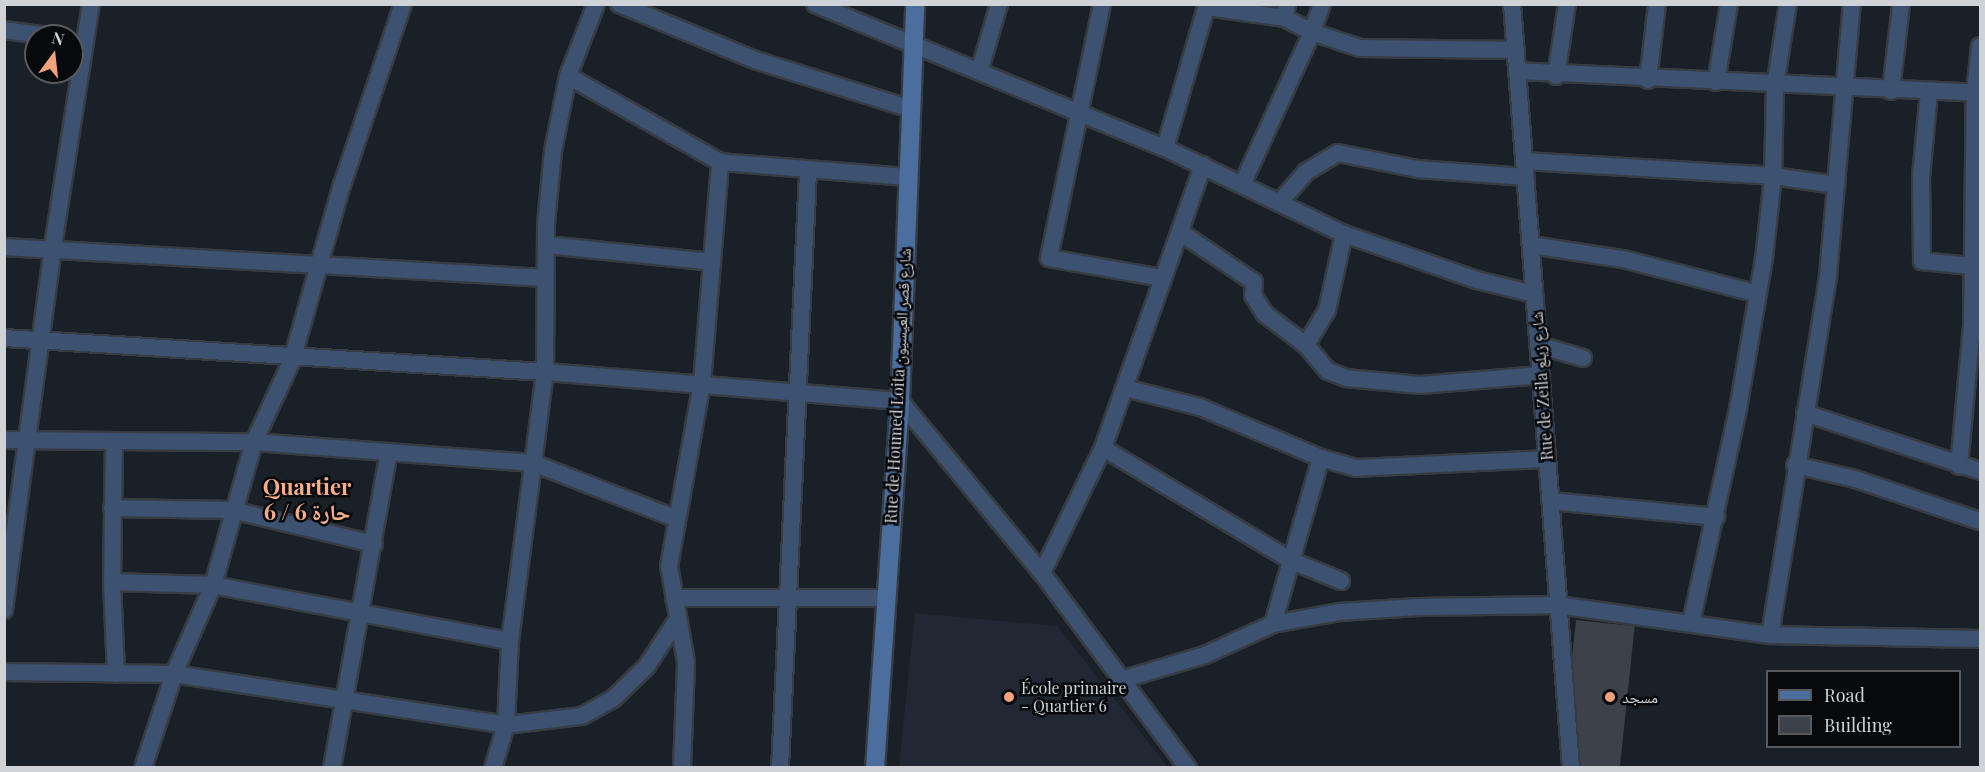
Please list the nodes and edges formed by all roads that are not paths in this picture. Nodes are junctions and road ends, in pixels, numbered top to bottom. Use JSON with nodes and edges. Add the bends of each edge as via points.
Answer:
{"nodes":[{"id":1,"x":91,"y":4,"type":"edge"},
{"id":2,"x":403,"y":4,"type":"edge"},
{"id":3,"x":596,"y":4,"type":"edge"},
{"id":4,"x":619,"y":4,"type":"edge"},
{"id":5,"x":815,"y":4,"type":"edge"},
{"id":6,"x":915,"y":4,"type":"edge"},
{"id":7,"x":999,"y":4,"type":"edge"},
{"id":8,"x":1102,"y":4,"type":"edge"},
{"id":9,"x":1322,"y":4,"type":"edge"},
{"id":10,"x":1512,"y":4,"type":"edge"},
{"id":11,"x":1568,"y":4,"type":"edge"},
{"id":12,"x":1656,"y":4,"type":"edge"},
{"id":13,"x":1729,"y":4,"type":"edge"},
{"id":14,"x":1788,"y":4,"type":"edge"},
{"id":15,"x":1852,"y":4,"type":"edge"},
{"id":16,"x":1901,"y":4,"type":"edge"},
{"id":17,"x":1207,"y":6,"type":"edge"},
{"id":18,"x":1286,"y":11,"type":"edge"},
{"id":19,"x":84,"y":26,"type":"edge"},
{"id":20,"x":4,"y":30,"type":"edge"},
{"id":21,"x":1312,"y":32,"type":"junction"},
{"id":22,"x":24,"y":33,"type":"edge"},
{"id":23,"x":912,"y":46,"type":"junction"},
{"id":24,"x":1980,"y":46,"type":"edge"},
{"id":25,"x":1516,"y":50,"type":"junction"},
{"id":26,"x":980,"y":69,"type":"junction"},
{"id":27,"x":1517,"y":71,"type":"junction"},
{"id":28,"x":568,"y":76,"type":"junction"},
{"id":29,"x":1556,"y":76,"type":"junction"},
{"id":30,"x":1648,"y":80,"type":"junction"},
{"id":31,"x":1716,"y":82,"type":"junction"},
{"id":32,"x":74,"y":84,"type":"edge"},
{"id":33,"x":1775,"y":86,"type":"junction"},
{"id":34,"x":1841,"y":89,"type":"junction"},
{"id":35,"x":1891,"y":91,"type":"junction"},
{"id":36,"x":1929,"y":92,"type":"junction"},
{"id":37,"x":1978,"y":92,"type":"edge"},
{"id":38,"x":911,"y":109,"type":"junction"},
{"id":39,"x":1078,"y":111,"type":"junction"},
{"id":40,"x":1166,"y":148,"type":"junction"},
{"id":41,"x":720,"y":162,"type":"junction"},
{"id":42,"x":1203,"y":165,"type":"junction"},
{"id":43,"x":1525,"y":169,"type":"junction"},
{"id":44,"x":808,"y":172,"type":"junction"},
{"id":45,"x":1773,"y":176,"type":"junction"},
{"id":46,"x":908,"y":177,"type":"junction"},
{"id":47,"x":1242,"y":185,"type":"junction"},
{"id":48,"x":1836,"y":185,"type":"junction"},
{"id":49,"x":1280,"y":202,"type":"junction"},
{"id":50,"x":1180,"y":232,"type":"junction"},
{"id":51,"x":1344,"y":234,"type":"junction"},
{"id":52,"x":546,"y":245,"type":"junction"},
{"id":53,"x":1531,"y":245,"type":"junction"},
{"id":54,"x":53,"y":246,"type":"junction"},
{"id":55,"x":4,"y":247,"type":"edge"},
{"id":56,"x":712,"y":262,"type":"junction"},
{"id":57,"x":321,"y":263,"type":"junction"},
{"id":58,"x":1977,"y":266,"type":"edge"},
{"id":59,"x":545,"y":278,"type":"junction"},
{"id":60,"x":1163,"y":278,"type":"junction"},
{"id":61,"x":1534,"y":294,"type":"junction"},
{"id":62,"x":1758,"y":294,"type":"junction"},
{"id":63,"x":4,"y":338,"type":"edge"},
{"id":64,"x":42,"y":339,"type":"junction"},
{"id":65,"x":1306,"y":345,"type":"junction"},
{"id":66,"x":1539,"y":345,"type":"junction"},
{"id":67,"x":1583,"y":358,"type":"dead end"},
{"id":68,"x":292,"y":360,"type":"junction"},
{"id":69,"x":545,"y":372,"type":"junction"},
{"id":70,"x":1541,"y":375,"type":"junction"},
{"id":71,"x":702,"y":384,"type":"junction"},
{"id":72,"x":1125,"y":388,"type":"junction"},
{"id":73,"x":798,"y":392,"type":"junction"},
{"id":74,"x":900,"y":401,"type":"junction"},
{"id":75,"x":1805,"y":414,"type":"junction"},
{"id":76,"x":30,"y":438,"type":"junction"},
{"id":77,"x":4,"y":440,"type":"edge"},
{"id":78,"x":114,"y":441,"type":"junction"},
{"id":79,"x":254,"y":442,"type":"junction"},
{"id":80,"x":1102,"y":448,"type":"junction"},
{"id":81,"x":389,"y":452,"type":"junction"},
{"id":82,"x":1321,"y":458,"type":"junction"},
{"id":83,"x":1547,"y":459,"type":"junction"},
{"id":84,"x":532,"y":463,"type":"junction"},
{"id":85,"x":1795,"y":465,"type":"junction"},
{"id":86,"x":1959,"y":466,"type":"junction"},
{"id":87,"x":1980,"y":471,"type":"edge"},
{"id":88,"x":1551,"y":501,"type":"junction"},
{"id":89,"x":112,"y":508,"type":"junction"},
{"id":90,"x":232,"y":510,"type":"junction"},
{"id":91,"x":1716,"y":517,"type":"junction"},
{"id":92,"x":675,"y":518,"type":"junction"},
{"id":93,"x":1980,"y":521,"type":"edge"},
{"id":94,"x":374,"y":544,"type":"junction"},
{"id":95,"x":8,"y":549,"type":"edge"},
{"id":96,"x":1292,"y":561,"type":"junction"},
{"id":97,"x":1042,"y":573,"type":"junction"},
{"id":98,"x":1341,"y":580,"type":"dead end"},
{"id":99,"x":112,"y":582,"type":"junction"},
{"id":100,"x":213,"y":585,"type":"junction"},
{"id":101,"x":787,"y":595,"type":"junction"},
{"id":102,"x":674,"y":598,"type":"junction"},
{"id":103,"x":886,"y":598,"type":"junction"},
{"id":104,"x":1558,"y":605,"type":"junction"},
{"id":105,"x":4,"y":610,"type":"edge"},
{"id":106,"x":360,"y":611,"type":"junction"},
{"id":107,"x":677,"y":620,"type":"junction"},
{"id":108,"x":1690,"y":623,"type":"junction"},
{"id":109,"x":1273,"y":624,"type":"junction"},
{"id":110,"x":1770,"y":635,"type":"junction"},
{"id":111,"x":1980,"y":639,"type":"edge"},
{"id":112,"x":510,"y":641,"type":"junction"},
{"id":113,"x":4,"y":672,"type":"edge"},
{"id":114,"x":116,"y":674,"type":"junction"},
{"id":115,"x":174,"y":674,"type":"junction"},
{"id":116,"x":1121,"y":680,"type":"junction"},
{"id":117,"x":345,"y":699,"type":"junction"},
{"id":118,"x":506,"y":725,"type":"junction"},
{"id":119,"x":143,"y":768,"type":"edge"},
{"id":120,"x":332,"y":768,"type":"edge"},
{"id":121,"x":494,"y":768,"type":"edge"},
{"id":122,"x":682,"y":768,"type":"edge"},
{"id":123,"x":780,"y":768,"type":"edge"},
{"id":124,"x":875,"y":768,"type":"edge"},
{"id":125,"x":1188,"y":768,"type":"edge"},
{"id":126,"x":1571,"y":768,"type":"edge"}],
"edges":[{"from":1,"to":19,"type":"street"},
{"from":2,"to":57,"type":"street"},
{"from":3,"to":28,"type":"street"},
{"from":4,"to":38,"type":"street","via":[[755,60]]},
{"from":5,"to":23,"type":"street"},
{"from":6,"to":23,"type":"street","name":"Rue de Houmed Loita شارع قصر العيسيون"},
{"from":7,"to":26,"type":"street"},
{"from":8,"to":39,"type":"street"},
{"from":9,"to":21,"type":"street"},
{"from":10,"to":25,"type":"street","name":"Rue de Zeila شارع زيلع"},
{"from":11,"to":29,"type":"street"},
{"from":12,"to":30,"type":"street"},
{"from":13,"to":31,"type":"street"},
{"from":14,"to":33,"type":"street"},
{"from":15,"to":34,"type":"street"},
{"from":16,"to":35,"type":"street"},
{"from":17,"to":18,"type":"street"},
{"from":17,"to":40,"type":"street"},
{"from":18,"to":21,"type":"street"},
{"from":20,"to":22,"type":"street"},
{"from":21,"to":25,"type":"street","via":[[1377,51]]},
{"from":21,"to":47,"type":"street"},
{"from":23,"to":26,"type":"street"},
{"from":23,"to":38,"type":"street","name":"Rue de Houmed Loita شارع قصر العيسيون"},
{"from":24,"to":37,"type":"street"},
{"from":25,"to":27,"type":"street","name":"Rue de Zeila شارع زيلع"},
{"from":26,"to":39,"type":"street"},
{"from":27,"to":29,"type":"street"},
{"from":27,"to":43,"type":"street","name":"Rue de Zeila شارع زيلع"},
{"from":28,"to":41,"type":"street"},
{"from":28,"to":52,"type":"street","via":[[550,171]]},
{"from":29,"to":30,"type":"street"},
{"from":30,"to":31,"type":"street"},
{"from":31,"to":33,"type":"street"},
{"from":32,"to":54,"type":"street"},
{"from":33,"to":34,"type":"street"},
{"from":33,"to":45,"type":"street"},
{"from":34,"to":35,"type":"street"},
{"from":34,"to":48,"type":"street"},
{"from":35,"to":36,"type":"street"},
{"from":36,"to":37,"type":"street"},
{"from":36,"to":58,"type":"street","via":[[1921,176],[1922,261]]},
{"from":37,"to":58,"type":"street"},
{"from":38,"to":46,"type":"street","name":"Rue de Houmed Loita شارع قصر العيسيون"},
{"from":39,"to":40,"type":"street"},
{"from":39,"to":60,"type":"street","via":[[1049,258]]},
{"from":40,"to":42,"type":"street"},
{"from":41,"to":44,"type":"street"},
{"from":41,"to":56,"type":"street"},
{"from":42,"to":47,"type":"street"},
{"from":42,"to":50,"type":"street"},
{"from":43,"to":45,"type":"street"},
{"from":43,"to":49,"type":"street","via":[[1417,170],[1338,153],[1306,172]]},
{"from":43,"to":53,"type":"street","name":"Rue de Zeila شارع زيلع"},
{"from":44,"to":46,"type":"street"},
{"from":44,"to":73,"type":"street"},
{"from":45,"to":48,"type":"street"},
{"from":45,"to":62,"type":"street"},
{"from":46,"to":74,"type":"street","name":"Rue de Houmed Loita شارع قصر العيسيون"},
{"from":47,"to":49,"type":"street"},
{"from":48,"to":75,"type":"street","via":[[1828,276]]},
{"from":49,"to":51,"type":"street"},
{"from":50,"to":60,"type":"street"},
{"from":50,"to":65,"type":"street","via":[[1254,282],[1253,295],[1265,314]]},
{"from":51,"to":61,"type":"street","via":[[1477,280]]},
{"from":51,"to":65,"type":"street","via":[[1327,310]]},
{"from":52,"to":56,"type":"street"},
{"from":52,"to":59,"type":"street"},
{"from":53,"to":61,"type":"street","name":"Rue de Zeila شارع زيلع"},
{"from":53,"to":62,"type":"street","via":[[1623,259]]},
{"from":54,"to":55,"type":"street"},
{"from":54,"to":57,"type":"street"},
{"from":54,"to":64,"type":"street"},
{"from":56,"to":71,"type":"street"},
{"from":57,"to":59,"type":"street"},
{"from":57,"to":68,"type":"street"},
{"from":58,"to":86,"type":"street"},
{"from":59,"to":69,"type":"street"},
{"from":60,"to":72,"type":"street"},
{"from":61,"to":66,"type":"street","name":"Rue de Zeila شارع زيلع"},
{"from":62,"to":91,"type":"street"},
{"from":63,"to":64,"type":"street"},
{"from":64,"to":68,"type":"street"},
{"from":64,"to":76,"type":"street"},
{"from":65,"to":70,"type":"street","via":[[1328,371],[1368,381],[1450,385]]},
{"from":66,"to":67,"type":"street"},
{"from":66,"to":70,"type":"street","name":"Rue de Zeila شارع زيلع"},
{"from":68,"to":69,"type":"street"},
{"from":68,"to":79,"type":"street"},
{"from":69,"to":71,"type":"street"},
{"from":69,"to":84,"type":"street"},
{"from":70,"to":83,"type":"street","name":"Rue de Zeila شارع زيلع"},
{"from":71,"to":73,"type":"street"},
{"from":71,"to":92,"type":"street"},
{"from":72,"to":80,"type":"street"},
{"from":72,"to":82,"type":"street","via":[[1200,407]]},
{"from":73,"to":74,"type":"street"},
{"from":73,"to":101,"type":"street"},
{"from":74,"to":97,"type":"street"},
{"from":74,"to":103,"type":"street","name":"Rue de Houmed Loita شارع قصر العيسيون"},
{"from":75,"to":85,"type":"street"},
{"from":75,"to":86,"type":"street","via":[[1899,441]]},
{"from":76,"to":77,"type":"street"},
{"from":76,"to":78,"type":"street"},
{"from":76,"to":95,"type":"street"},
{"from":78,"to":79,"type":"street"},
{"from":78,"to":89,"type":"street"},
{"from":79,"to":81,"type":"street"},
{"from":79,"to":90,"type":"street"},
{"from":80,"to":96,"type":"street"},
{"from":80,"to":97,"type":"street"},
{"from":81,"to":84,"type":"street"},
{"from":81,"to":94,"type":"street"},
{"from":82,"to":83,"type":"street","via":[[1356,468]]},
{"from":82,"to":96,"type":"street"},
{"from":83,"to":88,"type":"street","name":"Rue de Zeila شارع زيلع"},
{"from":84,"to":92,"type":"street"},
{"from":84,"to":112,"type":"street"},
{"from":85,"to":93,"type":"street","via":[[1855,479]]},
{"from":85,"to":110,"type":"street"},
{"from":86,"to":87,"type":"street"},
{"from":88,"to":91,"type":"street"},
{"from":88,"to":104,"type":"street","name":"Rue de Zeila شارع زيلع"},
{"from":89,"to":90,"type":"street"},
{"from":89,"to":99,"type":"street"},
{"from":90,"to":94,"type":"street"},
{"from":90,"to":100,"type":"street"},
{"from":91,"to":108,"type":"street"},
{"from":92,"to":102,"type":"street","via":[[669,566]]},
{"from":94,"to":106,"type":"street"},
{"from":95,"to":105,"type":"street"},
{"from":96,"to":98,"type":"street"},
{"from":96,"to":109,"type":"street"},
{"from":97,"to":116,"type":"street"},
{"from":99,"to":100,"type":"street"},
{"from":99,"to":114,"type":"street"},
{"from":100,"to":106,"type":"street"},
{"from":100,"to":115,"type":"street"},
{"from":101,"to":102,"type":"street"},
{"from":101,"to":103,"type":"street"},
{"from":101,"to":123,"type":"street"},
{"from":102,"to":107,"type":"street"},
{"from":103,"to":124,"type":"street","name":"Rue de Houmed Loita شارع قصر العيسيون"},
{"from":104,"to":108,"type":"street"},
{"from":104,"to":109,"type":"street","via":[[1339,612]]},
{"from":104,"to":126,"type":"street","name":"Rue de Zeila شارع زيلع"},
{"from":106,"to":112,"type":"street"},
{"from":106,"to":117,"type":"street"},
{"from":107,"to":118,"type":"street","via":[[647,666],[613,699],[582,716]]},
{"from":107,"to":122,"type":"street","via":[[686,662]]},
{"from":108,"to":110,"type":"street"},
{"from":109,"to":116,"type":"street","via":[[1205,655]]},
{"from":110,"to":111,"type":"street"},
{"from":112,"to":118,"type":"street"},
{"from":113,"to":114,"type":"street"},
{"from":114,"to":115,"type":"street"},
{"from":115,"to":117,"type":"street"},
{"from":115,"to":119,"type":"street"},
{"from":116,"to":125,"type":"street"},
{"from":117,"to":118,"type":"street"},
{"from":117,"to":120,"type":"street"},
{"from":118,"to":121,"type":"street"}]}
